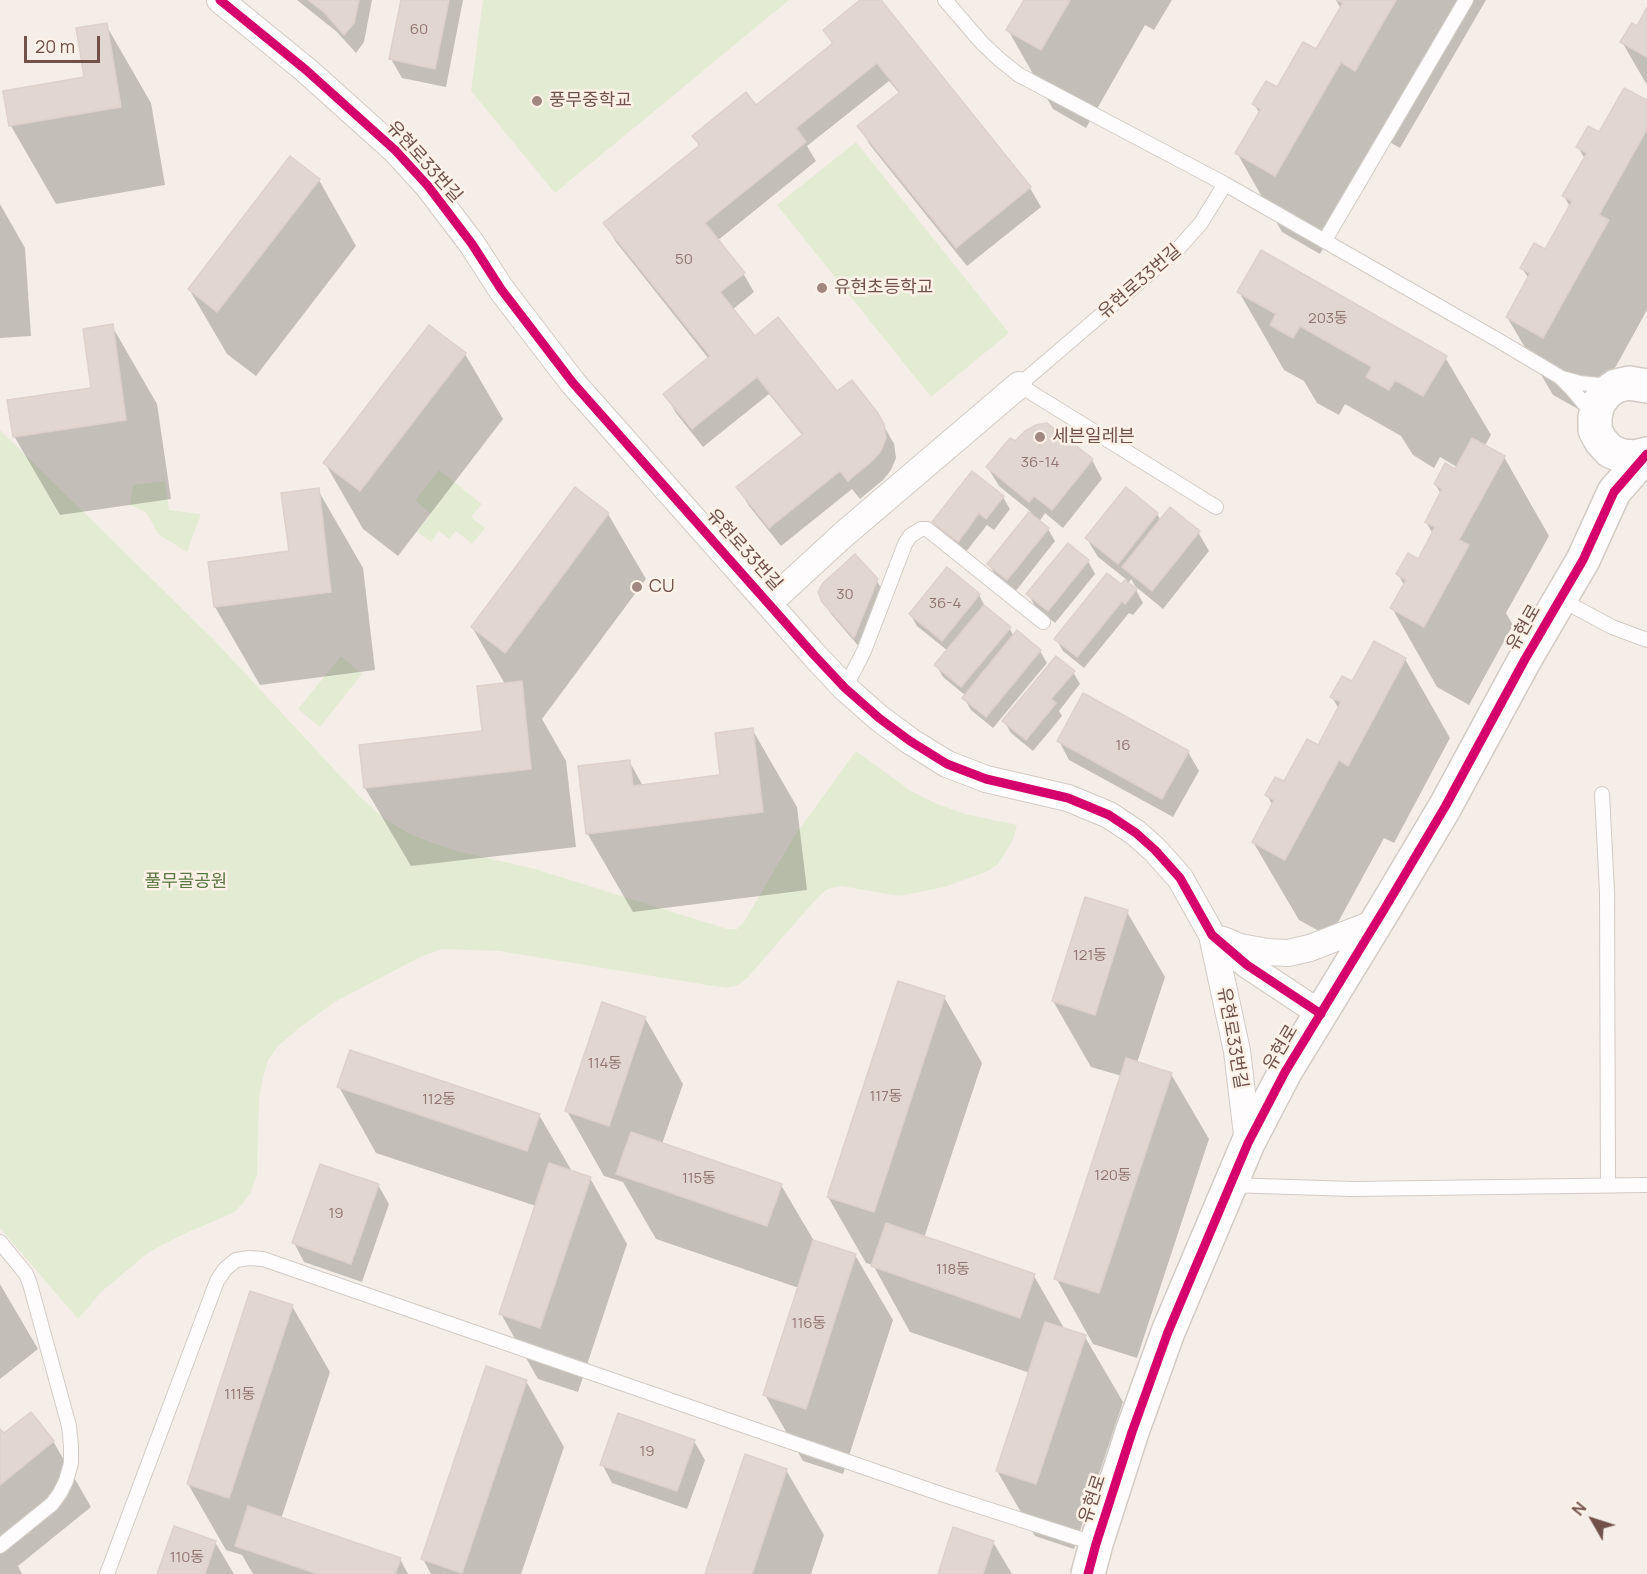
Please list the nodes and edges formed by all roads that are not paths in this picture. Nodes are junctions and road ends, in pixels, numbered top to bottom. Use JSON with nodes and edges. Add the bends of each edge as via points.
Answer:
{"nodes":[{"id":1,"x":220,"y":0,"type":"edge"},
{"id":2,"x":945,"y":0,"type":"edge"},
{"id":3,"x":1466,"y":0,"type":"edge"},
{"id":4,"x":1225,"y":184,"type":"junction"},
{"id":5,"x":1325,"y":240,"type":"junction"},
{"id":6,"x":1560,"y":377,"type":"junction"},
{"id":7,"x":1638,"y":384,"type":"edge"},
{"id":8,"x":1019,"y":385,"type":"junction"},
{"id":9,"x":1598,"y":429,"type":"junction"},
{"id":10,"x":1647,"y":454,"type":"edge"},
{"id":11,"x":1216,"y":507,"type":"dead end"},
{"id":12,"x":1606,"y":508,"type":"junction"},
{"id":13,"x":1560,"y":599,"type":"junction"},
{"id":14,"x":769,"y":603,"type":"junction"},
{"id":15,"x":1043,"y":622,"type":"dead end"},
{"id":16,"x":1647,"y":640,"type":"edge"},
{"id":17,"x":845,"y":688,"type":"junction"},
{"id":18,"x":1602,"y":794,"type":"dead end"},
{"id":19,"x":1377,"y":922,"type":"junction"},
{"id":20,"x":1212,"y":935,"type":"junction"},
{"id":21,"x":1321,"y":1014,"type":"junction"},
{"id":22,"x":1248,"y":1143,"type":"junction"},
{"id":23,"x":1229,"y":1185,"type":"junction"},
{"id":24,"x":1608,"y":1185,"type":"junction"},
{"id":25,"x":1647,"y":1185,"type":"edge"},
{"id":26,"x":0,"y":1242,"type":"edge"},
{"id":27,"x":0,"y":1546,"type":"edge"},
{"id":28,"x":1092,"y":1559,"type":"edge"},
{"id":29,"x":107,"y":1574,"type":"edge"}],
"edges":[{"from":1,"to":14,"type":"street","name":"유현로33번길","via":[[315,78],[395,150],[428,186],[573,383]]},
{"from":2,"to":4,"type":"lane","via":[[982,43],[1019,75]]},
{"from":3,"to":5,"type":"lane"},
{"from":4,"to":5,"type":"lane"},
{"from":4,"to":8,"type":"lane","name":"유현로33번길","via":[[1201,223],[1177,250]]},
{"from":5,"to":6,"type":"lane"},
{"from":6,"to":7,"type":"lane","via":[[1580,383]]},
{"from":6,"to":9,"type":"lane"},
{"from":7,"to":9,"type":"street","via":[[1606,393],[1598,404]]},
{"from":8,"to":11,"type":"lane"},
{"from":8,"to":14,"type":"street","name":"유현로33번길"},
{"from":9,"to":10,"type":"street","via":[[1610,451],[1635,458]]},
{"from":9,"to":12,"type":"street","via":[[1608,479]]},
{"from":10,"to":12,"type":"street"},
{"from":12,"to":13,"type":"street","name":"유현로"},
{"from":13,"to":16,"type":"lane","via":[[1612,627]]},
{"from":13,"to":19,"type":"street","name":"유현로"},
{"from":14,"to":17,"type":"street","name":"유현로33번길"},
{"from":15,"to":17,"type":"lane","via":[[927,529],[921,529],[905,544],[864,651]]},
{"from":17,"to":20,"type":"street","name":"유현로33번길","via":[[879,718],[947,764],[986,779],[1068,798],[1109,815],[1136,833],[1180,878]]},
{"from":18,"to":24,"type":"lane","via":[[1607,892]]},
{"from":19,"to":20,"type":"street","via":[[1288,953],[1240,947]]},
{"from":19,"to":21,"type":"street","name":"유현로"},
{"from":20,"to":21,"type":"street","name":"유현로33번길","via":[[1247,965]]},
{"from":20,"to":22,"type":"street","name":"유현로33번길","via":[[1237,1051]]},
{"from":21,"to":22,"type":"street","name":"유현로"},
{"from":22,"to":23,"type":"street","name":"유현로"},
{"from":23,"to":24,"type":"lane","via":[[1352,1189]]},
{"from":23,"to":28,"type":"street","name":"유현로","via":[[1168,1332]]},
{"from":24,"to":25,"type":"lane"},
{"from":26,"to":27,"type":"lane","via":[[30,1284],[71,1446],[69,1472],[60,1493]]},
{"from":28,"to":29,"type":"lane","via":[[944,1495],[273,1263],[249,1258],[236,1260],[217,1281]]}]}
